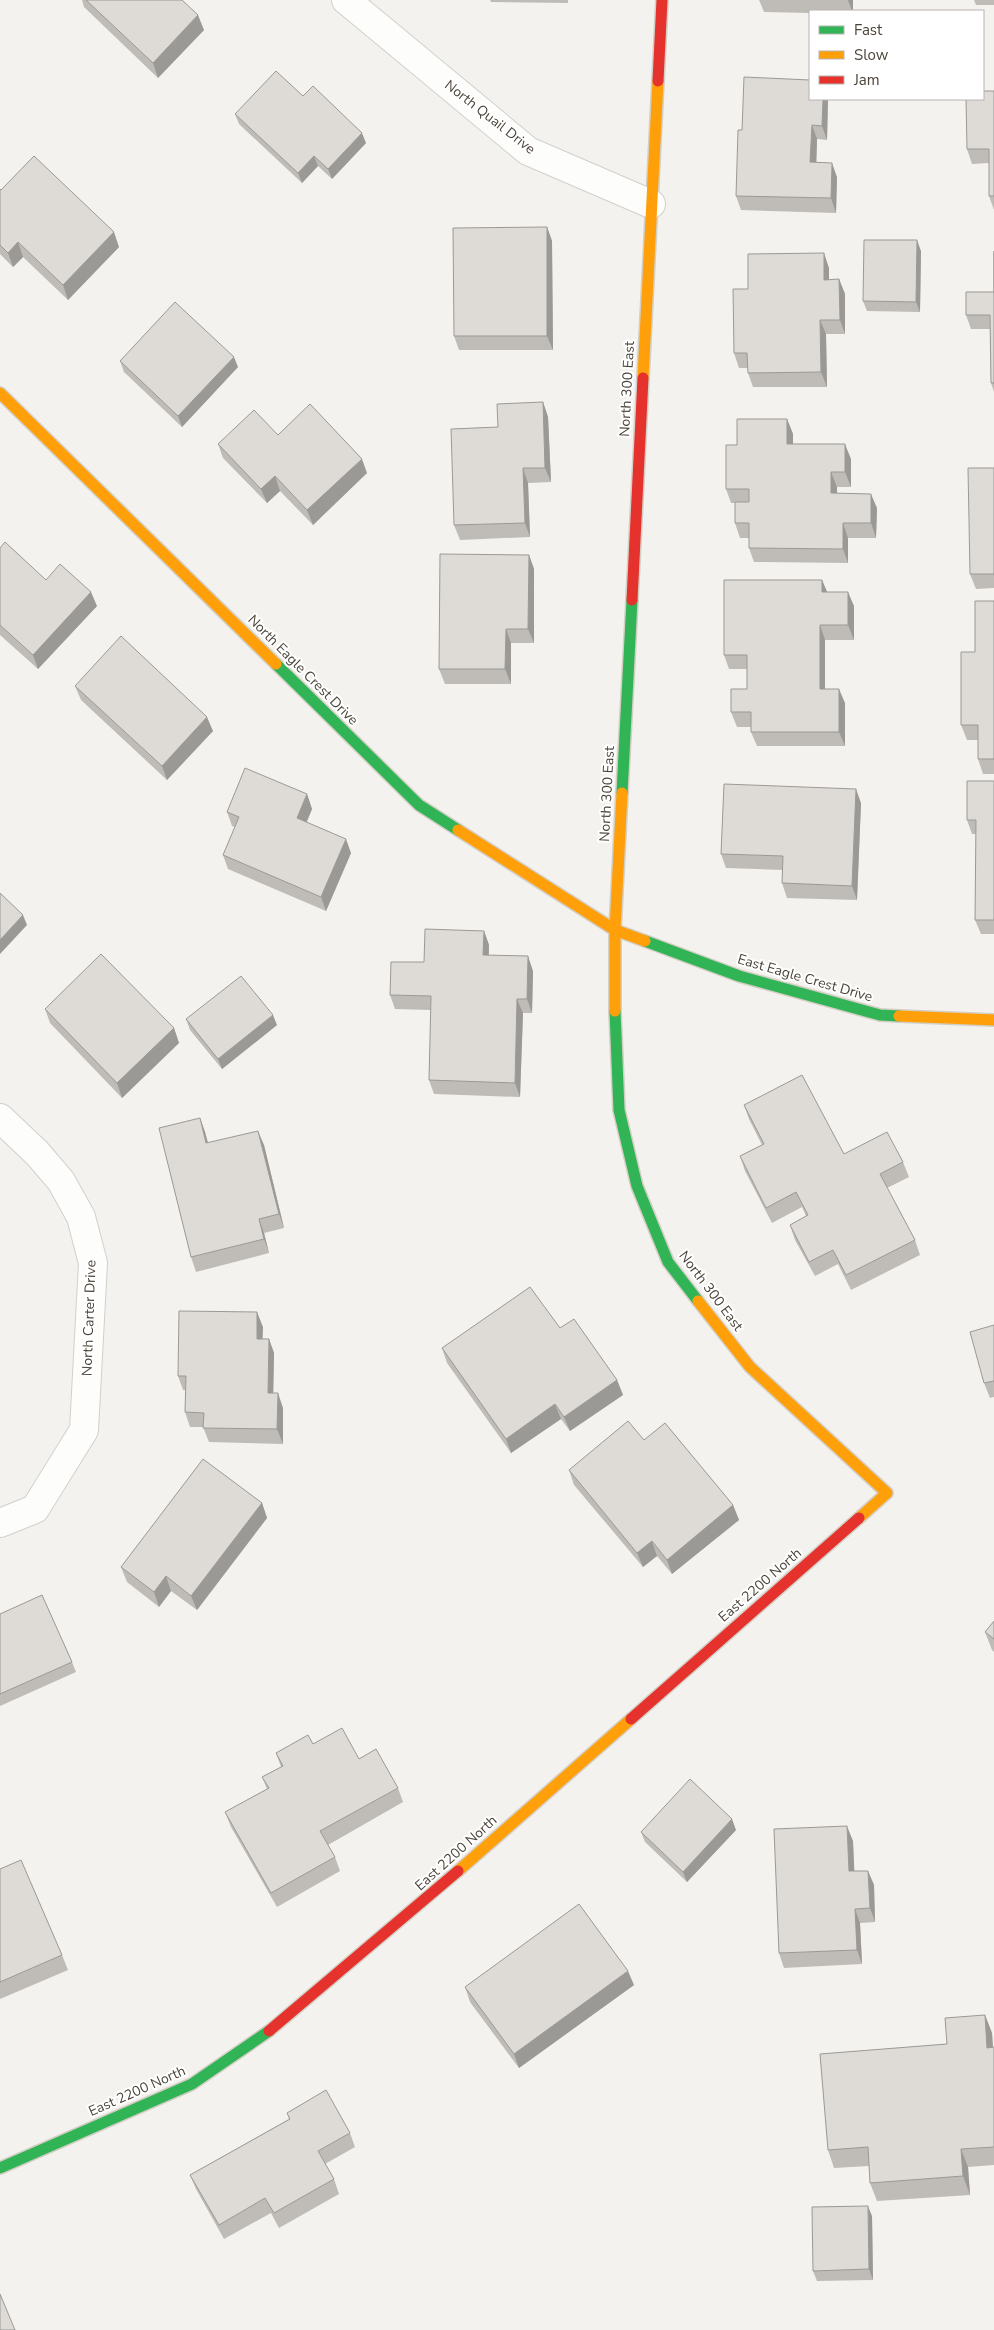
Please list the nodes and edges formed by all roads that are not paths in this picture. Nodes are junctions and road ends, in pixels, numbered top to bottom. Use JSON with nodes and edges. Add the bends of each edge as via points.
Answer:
{"nodes":[{"id":1,"x":346,"y":0,"type":"edge"},
{"id":2,"x":662,"y":0,"type":"edge"},
{"id":3,"x":651,"y":204,"type":"junction"},
{"id":4,"x":2,"y":399,"type":"edge"},
{"id":5,"x":615,"y":930,"type":"junction"},
{"id":6,"x":994,"y":1020,"type":"edge"},
{"id":7,"x":0,"y":1118,"type":"edge"},
{"id":8,"x":887,"y":1493,"type":"joint"},
{"id":9,"x":0,"y":1523,"type":"edge"},
{"id":10,"x":0,"y":2168,"type":"edge"}],
"edges":[{"from":1,"to":3,"type":"street","name":"North Quail Drive","via":[[528,151]]},
{"from":2,"to":3,"type":"street","name":"North 300 East"},
{"from":3,"to":5,"type":"street","name":"North 300 East"},
{"from":4,"to":5,"type":"street","name":"North Eagle Crest Drive","via":[[419,805]]},
{"from":5,"to":6,"type":"street","name":"East Eagle Crest Drive","via":[[739,976],[880,1015]]},
{"from":5,"to":8,"type":"street","name":"North 300 East","via":[[619,1110],[637,1186],[668,1262],[750,1367]]},
{"from":7,"to":9,"type":"street","name":"North Carter Drive","via":[[61,1181],[81,1217],[93,1263],[84,1430],[35,1509]]},
{"from":8,"to":10,"type":"street","name":"East 2200 North","via":[[282,2022],[192,2084]]}]}
